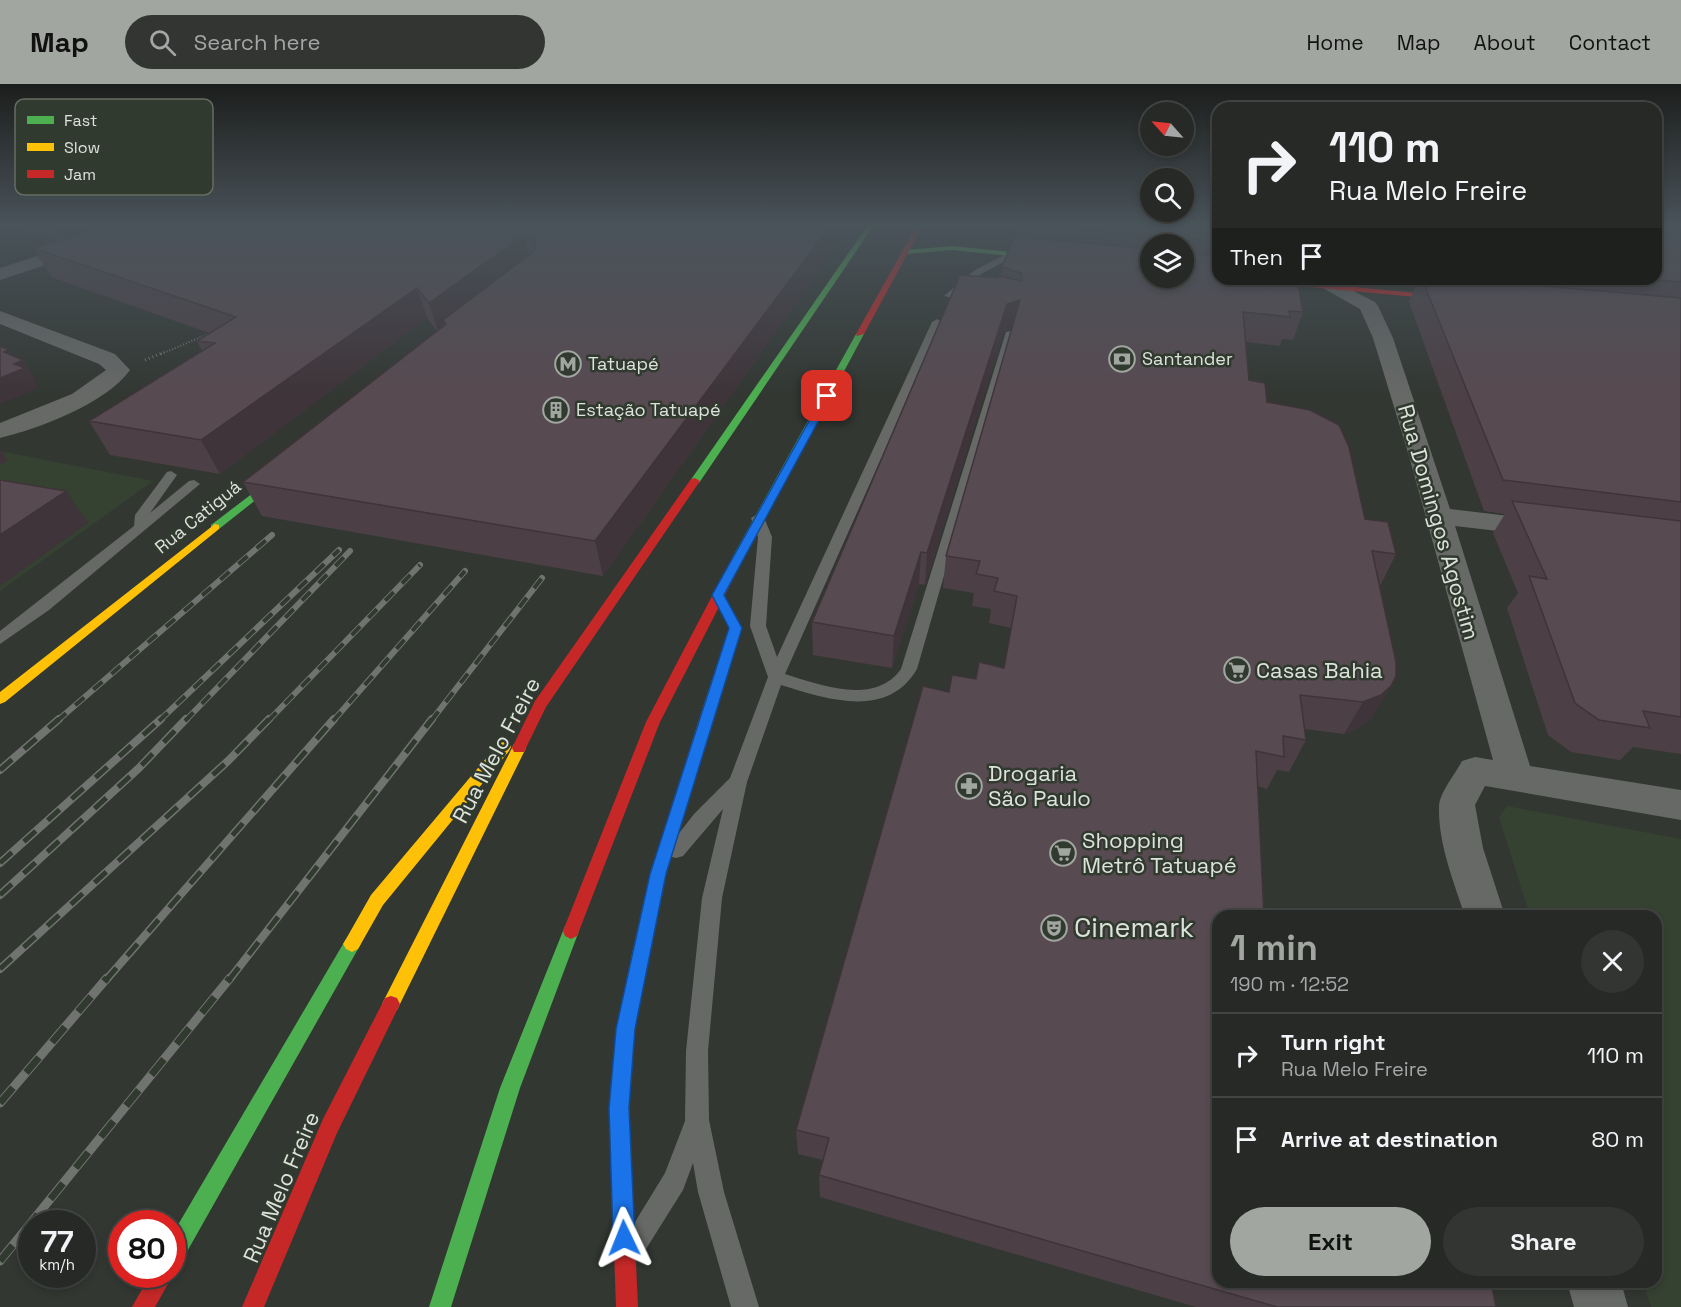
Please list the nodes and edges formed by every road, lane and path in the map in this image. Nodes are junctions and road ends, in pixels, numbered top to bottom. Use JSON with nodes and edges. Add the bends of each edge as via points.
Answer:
{"nodes":[{"id":1,"x":832,"y":282,"type":"edge"},
{"id":2,"x":889,"y":282,"type":"edge"},
{"id":3,"x":966,"y":282,"type":"edge"},
{"id":4,"x":1328,"y":285,"type":"edge"},
{"id":5,"x":1335,"y":285,"type":"edge"},
{"id":6,"x":966,"y":294,"type":"edge"},
{"id":7,"x":1471,"y":300,"type":"edge"},
{"id":8,"x":0,"y":317,"type":"edge"},
{"id":9,"x":937,"y":322,"type":"edge"},
{"id":10,"x":218,"y":330,"type":"edge"},
{"id":11,"x":1011,"y":332,"type":"edge"},
{"id":12,"x":119,"y":370,"type":"junction"},
{"id":13,"x":0,"y":431,"type":"edge"},
{"id":14,"x":301,"y":459,"type":"edge"},
{"id":15,"x":171,"y":475,"type":"dead end"},
{"id":16,"x":194,"y":484,"type":"dead end"},
{"id":17,"x":1438,"y":516,"type":"junction"},
{"id":18,"x":758,"y":518,"type":"junction"},
{"id":19,"x":141,"y":528,"type":"junction"},
{"id":20,"x":1565,"y":531,"type":"edge"},
{"id":21,"x":718,"y":595,"type":"junction"},
{"id":22,"x":0,"y":639,"type":"edge"},
{"id":23,"x":776,"y":677,"type":"junction"},
{"id":24,"x":0,"y":699,"type":"edge"},
{"id":25,"x":540,"y":705,"type":"junction"},
{"id":26,"x":1515,"y":776,"type":"junction"},
{"id":27,"x":738,"y":782,"type":"junction"},
{"id":28,"x":1681,"y":805,"type":"edge"},
{"id":29,"x":658,"y":874,"type":"junction"},
{"id":30,"x":1483,"y":910,"type":"edge"},
{"id":31,"x":697,"y":1120,"type":"junction"},
{"id":32,"x":186,"y":1232,"type":"edge"},
{"id":33,"x":625,"y":1260,"type":"junction"},
{"id":34,"x":154,"y":1288,"type":"edge"},
{"id":35,"x":1596,"y":1288,"type":"edge"},
{"id":36,"x":143,"y":1307,"type":"edge"},
{"id":37,"x":253,"y":1307,"type":"edge"},
{"id":38,"x":440,"y":1307,"type":"edge"},
{"id":39,"x":627,"y":1307,"type":"edge"},
{"id":40,"x":745,"y":1307,"type":"edge"},
{"id":41,"x":1601,"y":1307,"type":"edge"}],
"edges":[{"from":1,"to":25,"type":"main road","name":"Rua Melo Freire"},
{"from":2,"to":18,"type":"main road"},
{"from":3,"to":6,"type":"lane","via":[[949,296]]},
{"from":4,"to":17,"type":"street","name":"Rua Domingos Agostim","via":[[1368,306],[1383,338]]},
{"from":5,"to":7,"type":"main road"},
{"from":8,"to":12,"type":"street","via":[[108,358]]},
{"from":9,"to":23,"type":"lane"},
{"from":10,"to":12,"type":"path"},
{"from":11,"to":23,"type":"lane","via":[[909,669],[897,685],[872,694],[825,692]]},
{"from":12,"to":13,"type":"street","via":[[95,390]]},
{"from":14,"to":24,"type":"main road","name":"Rua Catiguá"},
{"from":15,"to":19,"type":"lane","via":[[142,515]]},
{"from":16,"to":19,"type":"lane"},
{"from":17,"to":20,"type":"street"},
{"from":17,"to":26,"type":"street","name":"Rua Domingos Agostim"},
{"from":18,"to":21,"type":"main road"},
{"from":18,"to":23,"type":"lane","via":[[765,537],[758,626]]},
{"from":19,"to":22,"type":"lane"},
{"from":21,"to":29,"type":"main road","via":[[735,628]]},
{"from":21,"to":38,"type":"main road","via":[[648,733],[510,1088]]},
{"from":23,"to":27,"type":"lane"},
{"from":25,"to":32,"type":"main road","via":[[376,900]]},
{"from":25,"to":37,"type":"main road","name":"Rua Melo Freire","via":[[330,1126]]},
{"from":26,"to":28,"type":"street"},
{"from":26,"to":30,"type":"street","via":[[1475,771],[1457,805],[1464,848]]},
{"from":27,"to":29,"type":"lane","via":[[701,819]]},
{"from":27,"to":31,"type":"lane","via":[[712,898],[698,1051]]},
{"from":29,"to":33,"type":"main road","via":[[625,1029],[619,1108]]},
{"from":31,"to":33,"type":"lane","via":[[674,1181]]},
{"from":31,"to":40,"type":"lane","via":[[711,1192]]},
{"from":33,"to":39,"type":"main road"},
{"from":34,"to":36,"type":"main road"},
{"from":35,"to":41,"type":"street"}]}
